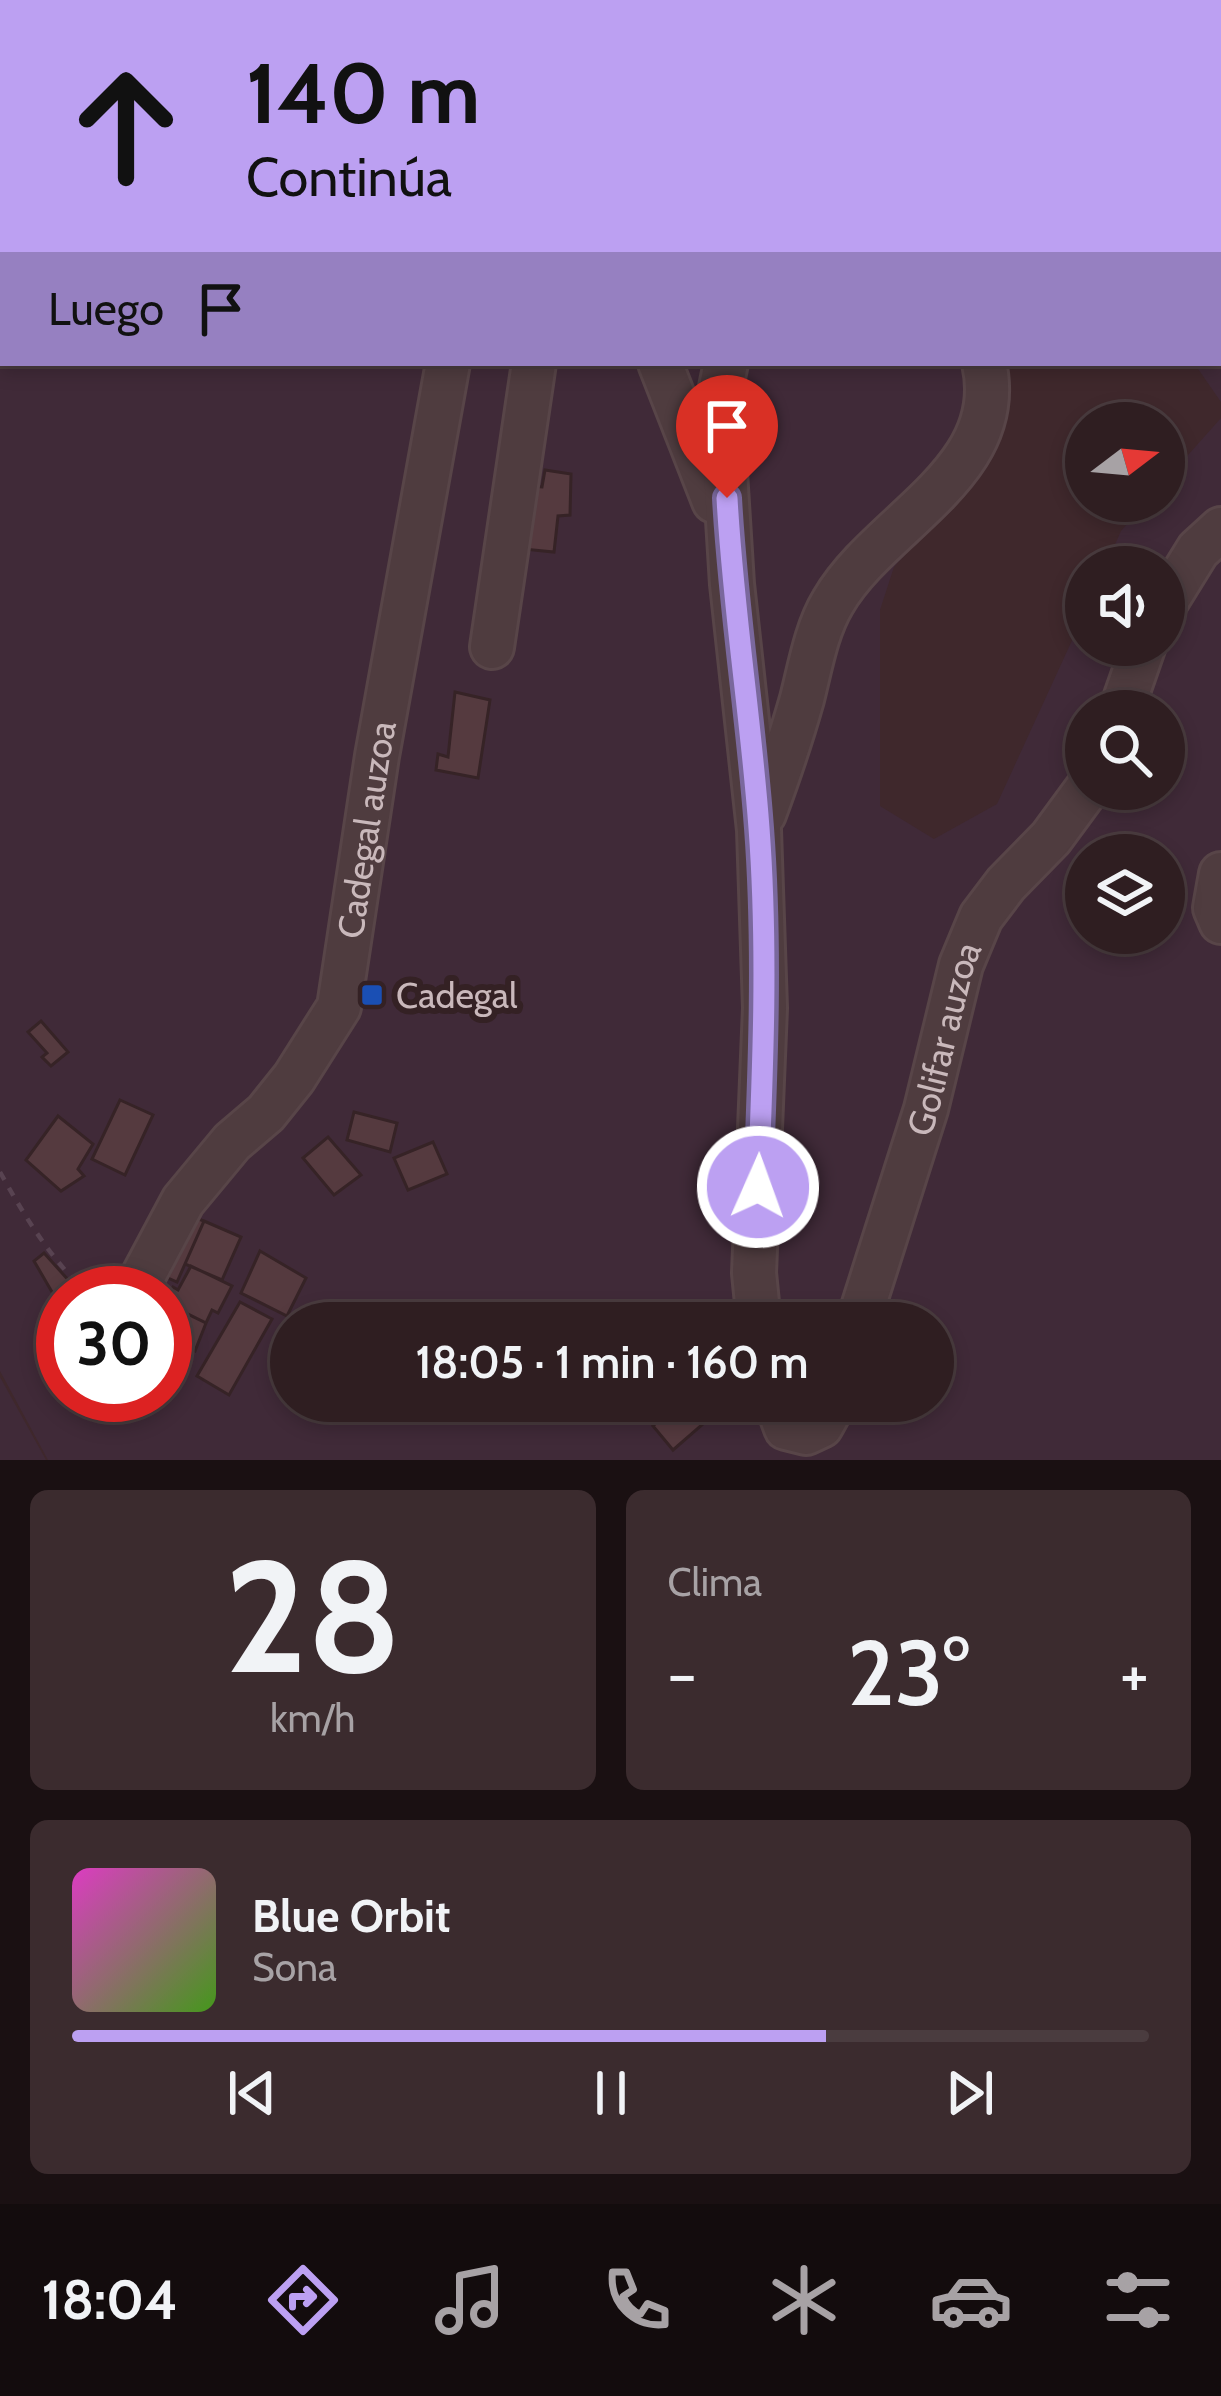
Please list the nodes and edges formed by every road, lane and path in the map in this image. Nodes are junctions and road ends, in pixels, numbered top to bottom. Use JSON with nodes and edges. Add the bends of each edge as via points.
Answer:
{"nodes":[{"id":1,"x":534,"y":366,"type":"edge"},
{"id":2,"x":661,"y":366,"type":"edge"},
{"id":3,"x":726,"y":366,"type":"edge"},
{"id":4,"x":984,"y":366,"type":"edge"},
{"id":5,"x":451,"y":367,"type":"edge"},
{"id":6,"x":1221,"y":529,"type":"edge"},
{"id":7,"x":1185,"y":571,"type":"edge"},
{"id":8,"x":732,"y":584,"type":"junction"},
{"id":9,"x":492,"y":647,"type":"dead end"},
{"id":10,"x":1072,"y":810,"type":"edge"},
{"id":11,"x":759,"y":830,"type":"junction"},
{"id":12,"x":1221,"y":874,"type":"edge"},
{"id":13,"x":1221,"y":922,"type":"edge"},
{"id":14,"x":0,"y":1172,"type":"edge"},
{"id":15,"x":60,"y":1266,"type":"edge"},
{"id":16,"x":148,"y":1266,"type":"edge"},
{"id":17,"x":757,"y":1302,"type":"edge"},
{"id":18,"x":865,"y":1302,"type":"edge"},
{"id":19,"x":784,"y":1422,"type":"edge"},
{"id":20,"x":823,"y":1422,"type":"edge"}],
"edges":[{"from":1,"to":9,"type":"street"},
{"from":2,"to":8,"type":"street","via":[[712,491]]},
{"from":3,"to":8,"type":"street","via":[[719,392]]},
{"from":4,"to":11,"type":"street","via":[[989,402],[979,435],[938,493],[860,561],[830,606]]},
{"from":5,"to":16,"type":"street","name":"Cadegal auzoa","via":[[339,1007],[266,1114],[183,1201]]},
{"from":6,"to":7,"type":"street"},
{"from":8,"to":11,"type":"street"},
{"from":10,"to":18,"type":"street","name":"Golifar auzoa","via":[[981,917]]},
{"from":11,"to":17,"type":"street","via":[[765,1008]]},
{"from":12,"to":13,"type":"street"},
{"from":14,"to":15,"type":"path"},
{"from":19,"to":20,"type":"street","via":[[806,1433]]}]}
